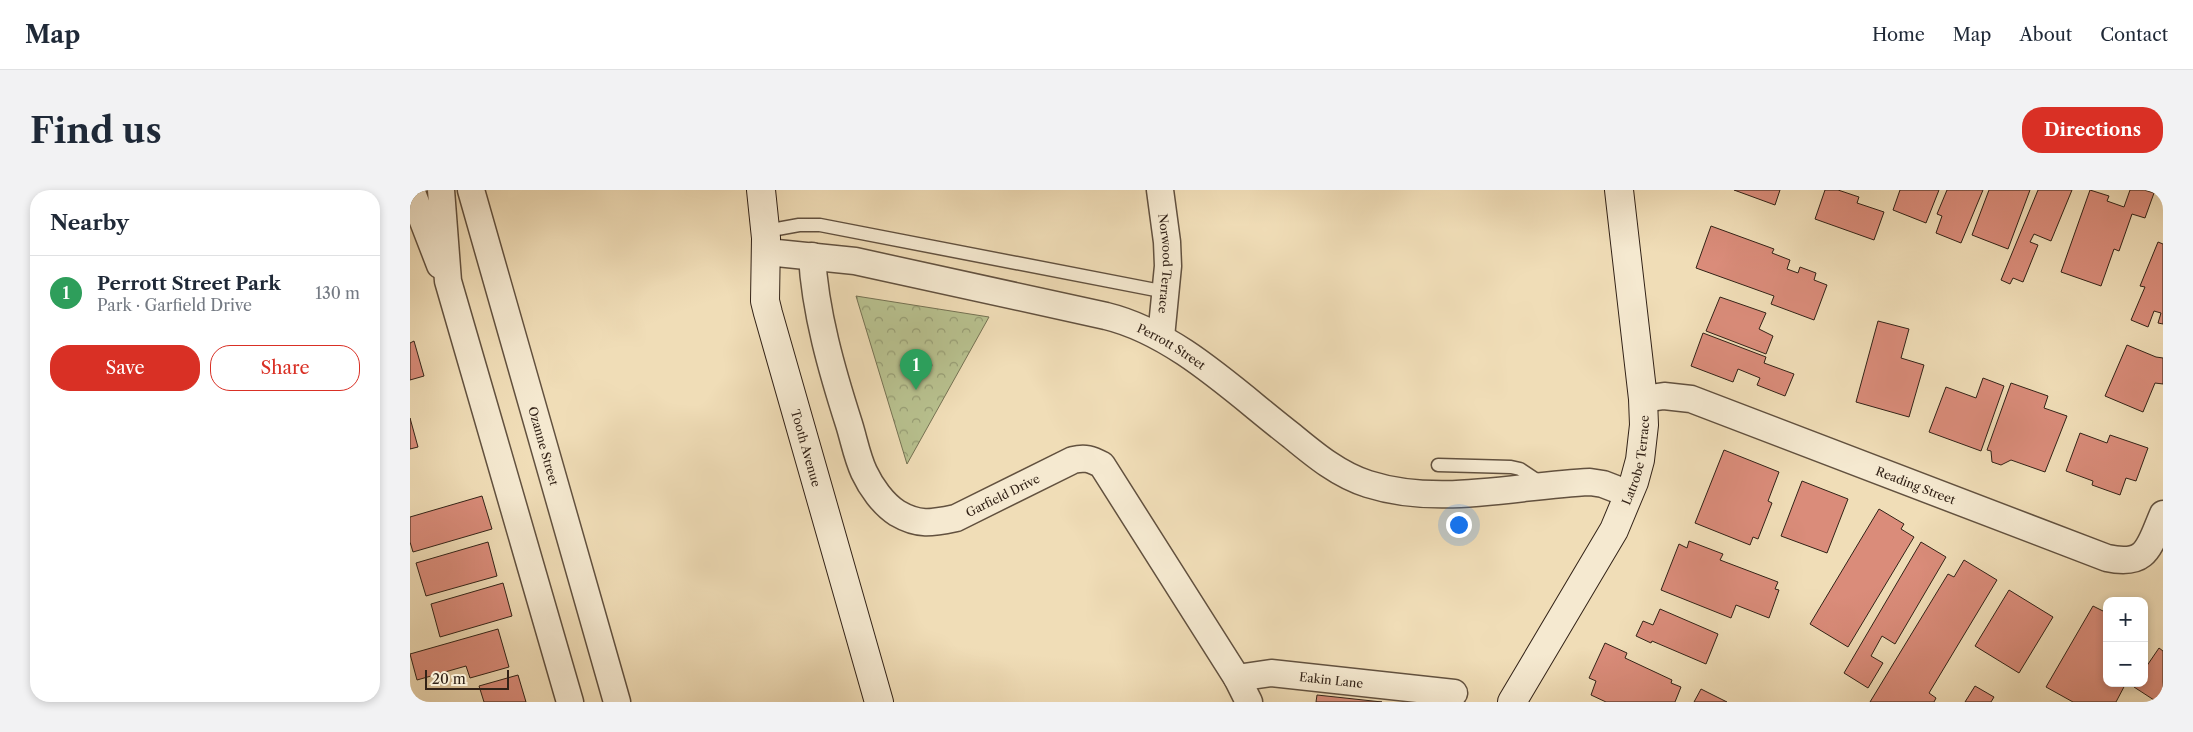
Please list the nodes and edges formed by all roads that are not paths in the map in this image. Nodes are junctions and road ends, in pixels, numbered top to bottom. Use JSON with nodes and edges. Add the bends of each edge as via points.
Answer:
{"nodes":[{"id":1,"x":411,"y":190,"type":"edge"},
{"id":2,"x":441,"y":190,"type":"edge"},
{"id":3,"x":472,"y":190,"type":"edge"},
{"id":4,"x":761,"y":190,"type":"edge"},
{"id":5,"x":1160,"y":190,"type":"edge"},
{"id":6,"x":1619,"y":190,"type":"edge"},
{"id":7,"x":766,"y":241,"type":"junction"},
{"id":8,"x":812,"y":256,"type":"junction"},
{"id":9,"x":448,"y":281,"type":"junction"},
{"id":10,"x":1166,"y":292,"type":"junction"},
{"id":11,"x":1161,"y":337,"type":"junction"},
{"id":12,"x":1642,"y":399,"type":"junction"},
{"id":13,"x":1438,"y":465,"type":"dead end"},
{"id":14,"x":1544,"y":486,"type":"junction"},
{"id":15,"x":1629,"y":494,"type":"junction"},
{"id":16,"x":2163,"y":514,"type":"edge"},
{"id":17,"x":1238,"y":678,"type":"junction"},
{"id":18,"x":1454,"y":693,"type":"dead end"},
{"id":19,"x":570,"y":702,"type":"edge"},
{"id":20,"x":617,"y":702,"type":"edge"},
{"id":21,"x":879,"y":702,"type":"edge"},
{"id":22,"x":1249,"y":702,"type":"edge"},
{"id":23,"x":1512,"y":702,"type":"edge"}],
"edges":[{"from":1,"to":9,"type":"street"},
{"from":2,"to":9,"type":"street"},
{"from":3,"to":20,"type":"street","name":"Ozanne Street"},
{"from":4,"to":7,"type":"main road","name":"Tooth Avenue"},
{"from":5,"to":10,"type":"street","name":"Norwood Terrace","via":[[1167,242]]},
{"from":6,"to":12,"type":"main road","name":"Latrobe Terrace"},
{"from":7,"to":8,"type":"street","name":"Perrott Street"},
{"from":7,"to":10,"type":"lane","via":[[799,225],[820,225]]},
{"from":7,"to":21,"type":"main road","name":"Tooth Avenue","via":[[765,301],[770,322]]},
{"from":8,"to":11,"type":"street","name":"Perrott Street","via":[[855,261],[1106,316],[1134,324]]},
{"from":8,"to":17,"type":"street","name":"Garfield Drive","via":[[815,291],[842,404],[864,472],[879,496],[896,512],[918,522],[936,522],[956,518],[1073,460],[1094,460],[1102,465]]},
{"from":9,"to":19,"type":"street"},
{"from":10,"to":11,"type":"street","name":"Norwood Terrace"},
{"from":11,"to":14,"type":"street","name":"Perrott Street","via":[[1334,468],[1366,484],[1397,492],[1438,495]]},
{"from":12,"to":15,"type":"main road","name":"Latrobe Terrace","via":[[1644,425],[1640,460]]},
{"from":12,"to":16,"type":"street","name":"Reading Street","via":[[1664,396],[1691,399],[2107,558],[2125,560],[2143,555]]},
{"from":13,"to":14,"type":"lane","via":[[1511,467],[1520,469]]},
{"from":14,"to":15,"type":"street","name":"Perrott Street","via":[[1590,482]]},
{"from":15,"to":23,"type":"main road","name":"Latrobe Terrace","via":[[1614,530]]},
{"from":17,"to":18,"type":"street","name":"Eakin Lane","via":[[1271,673]]},
{"from":17,"to":22,"type":"street","name":"Garfield Drive"}]}
